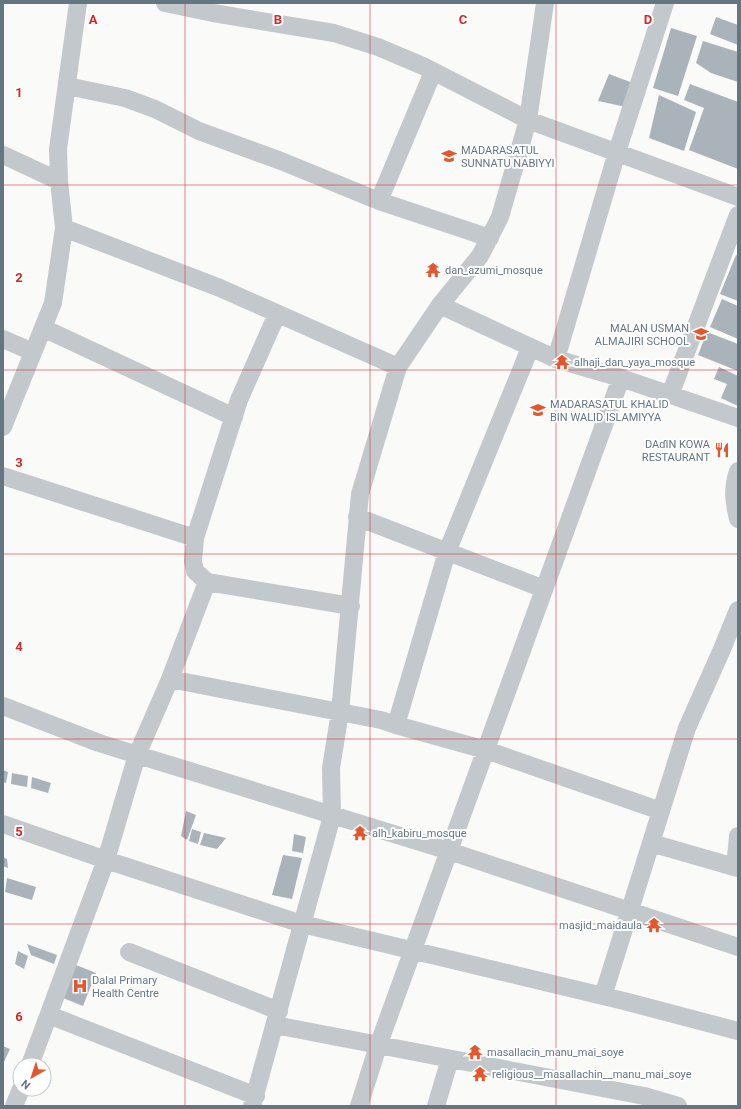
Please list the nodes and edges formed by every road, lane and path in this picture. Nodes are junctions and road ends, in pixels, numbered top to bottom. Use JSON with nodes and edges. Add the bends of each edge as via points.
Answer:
{"nodes":[{"id":1,"x":78,"y":3,"type":"edge"},
{"id":2,"x":165,"y":3,"type":"edge"},
{"id":3,"x":545,"y":3,"type":"edge"},
{"id":4,"x":665,"y":3,"type":"edge"},
{"id":5,"x":433,"y":72,"type":"junction"},
{"id":6,"x":67,"y":86,"type":"junction"},
{"id":7,"x":528,"y":120,"type":"junction"},
{"id":8,"x":617,"y":152,"type":"junction"},
{"id":9,"x":3,"y":155,"type":"edge"},
{"id":10,"x":59,"y":181,"type":"junction"},
{"id":11,"x":738,"y":197,"type":"edge"},
{"id":12,"x":379,"y":201,"type":"junction"},
{"id":13,"x":738,"y":215,"type":"edge"},
{"id":14,"x":64,"y":228,"type":"junction"},
{"id":15,"x":490,"y":238,"type":"junction"},
{"id":16,"x":440,"y":305,"type":"junction"},
{"id":17,"x":277,"y":314,"type":"junction"},
{"id":18,"x":43,"y":328,"type":"junction"},
{"id":19,"x":3,"y":339,"type":"edge"},
{"id":20,"x":530,"y":348,"type":"junction"},
{"id":21,"x":32,"y":352,"type":"junction"},
{"id":22,"x":556,"y":359,"type":"junction"},
{"id":23,"x":398,"y":367,"type":"junction"},
{"id":24,"x":621,"y":378,"type":"junction"},
{"id":25,"x":670,"y":395,"type":"junction"},
{"id":26,"x":234,"y":417,"type":"junction"},
{"id":27,"x":738,"y":418,"type":"edge"},
{"id":28,"x":3,"y":427,"type":"edge"},
{"id":29,"x":738,"y":472,"type":"edge"},
{"id":30,"x":3,"y":476,"type":"edge"},
{"id":31,"x":357,"y":517,"type":"junction"},
{"id":32,"x":738,"y":519,"type":"edge"},
{"id":33,"x":195,"y":538,"type":"junction"},
{"id":34,"x":447,"y":552,"type":"junction"},
{"id":35,"x":207,"y":582,"type":"junction"},
{"id":36,"x":544,"y":589,"type":"junction"},
{"id":37,"x":351,"y":606,"type":"junction"},
{"id":38,"x":738,"y":610,"type":"edge"},
{"id":39,"x":734,"y":633,"type":"edge"},
{"id":40,"x":170,"y":679,"type":"junction"},
{"id":41,"x":3,"y":706,"type":"edge"},
{"id":42,"x":340,"y":712,"type":"junction"},
{"id":43,"x":396,"y":725,"type":"junction"},
{"id":44,"x":486,"y":750,"type":"junction"},
{"id":45,"x":137,"y":755,"type":"junction"},
{"id":46,"x":661,"y":811,"type":"junction"},
{"id":47,"x":332,"y":816,"type":"junction"},
{"id":48,"x":3,"y":824,"type":"edge"},
{"id":49,"x":738,"y":836,"type":"edge"},
{"id":50,"x":651,"y":842,"type":"junction"},
{"id":51,"x":449,"y":851,"type":"junction"},
{"id":52,"x":106,"y":860,"type":"junction"},
{"id":53,"x":737,"y":868,"type":"edge"},
{"id":54,"x":629,"y":912,"type":"junction"},
{"id":55,"x":302,"y":924,"type":"junction"},
{"id":56,"x":738,"y":947,"type":"edge"},
{"id":57,"x":413,"y":950,"type":"junction"},
{"id":58,"x":128,"y":952,"type":"dead end"},
{"id":59,"x":603,"y":996,"type":"junction"},
{"id":60,"x":49,"y":1015,"type":"junction"},
{"id":61,"x":277,"y":1018,"type":"junction"},
{"id":62,"x":738,"y":1031,"type":"edge"},
{"id":63,"x":378,"y":1046,"type":"junction"},
{"id":64,"x":33,"y":1057,"type":"edge"},
{"id":65,"x":450,"y":1059,"type":"junction"},
{"id":66,"x":254,"y":1101,"type":"edge"},
{"id":67,"x":359,"y":1106,"type":"edge"},
{"id":68,"x":436,"y":1106,"type":"edge"},
{"id":69,"x":678,"y":1106,"type":"edge"}],
"edges":[{"from":1,"to":6,"type":"street"},
{"from":2,"to":5,"type":"street","via":[[334,33],[378,47]]},
{"from":3,"to":7,"type":"street"},
{"from":4,"to":8,"type":"street"},
{"from":5,"to":7,"type":"street"},
{"from":5,"to":12,"type":"street"},
{"from":6,"to":10,"type":"street","via":[[58,149]]},
{"from":6,"to":12,"type":"street","via":[[125,98],[199,131]]},
{"from":7,"to":8,"type":"street"},
{"from":7,"to":15,"type":"street","via":[[500,217]]},
{"from":8,"to":11,"type":"street"},
{"from":8,"to":22,"type":"street"},
{"from":9,"to":10,"type":"street"},
{"from":10,"to":14,"type":"street"},
{"from":12,"to":15,"type":"street"},
{"from":13,"to":25,"type":"street"},
{"from":14,"to":17,"type":"street","via":[[220,288]]},
{"from":14,"to":18,"type":"street","via":[[54,304]]},
{"from":15,"to":16,"type":"street","via":[[480,256]]},
{"from":16,"to":20,"type":"street"},
{"from":16,"to":23,"type":"street"},
{"from":17,"to":23,"type":"street"},
{"from":17,"to":26,"type":"street"},
{"from":18,"to":21,"type":"street"},
{"from":18,"to":26,"type":"street"},
{"from":19,"to":21,"type":"street"},
{"from":20,"to":22,"type":"street"},
{"from":20,"to":34,"type":"street"},
{"from":21,"to":28,"type":"street"},
{"from":22,"to":24,"type":"street"},
{"from":23,"to":31,"type":"street","via":[[360,494]]},
{"from":24,"to":25,"type":"street"},
{"from":24,"to":36,"type":"street"},
{"from":25,"to":27,"type":"street"},
{"from":26,"to":33,"type":"street"},
{"from":29,"to":32,"type":"street","via":[[733,499]]},
{"from":30,"to":33,"type":"street"},
{"from":31,"to":34,"type":"street"},
{"from":31,"to":37,"type":"street"},
{"from":33,"to":35,"type":"street","via":[[195,571]]},
{"from":34,"to":36,"type":"street"},
{"from":34,"to":43,"type":"street"},
{"from":35,"to":37,"type":"street"},
{"from":35,"to":40,"type":"street"},
{"from":36,"to":44,"type":"street"},
{"from":37,"to":42,"type":"street"},
{"from":38,"to":39,"type":"street"},
{"from":39,"to":46,"type":"street","via":[[687,728]]},
{"from":40,"to":42,"type":"street"},
{"from":40,"to":45,"type":"street"},
{"from":41,"to":45,"type":"street"},
{"from":42,"to":43,"type":"street"},
{"from":42,"to":47,"type":"street","via":[[331,768]]},
{"from":43,"to":44,"type":"street"},
{"from":44,"to":46,"type":"street"},
{"from":44,"to":51,"type":"street"},
{"from":45,"to":47,"type":"street"},
{"from":45,"to":52,"type":"street"},
{"from":46,"to":50,"type":"street"},
{"from":47,"to":51,"type":"street"},
{"from":47,"to":55,"type":"street"},
{"from":48,"to":52,"type":"street"},
{"from":49,"to":53,"type":"street"},
{"from":50,"to":53,"type":"street"},
{"from":50,"to":54,"type":"street"},
{"from":51,"to":54,"type":"street"},
{"from":51,"to":57,"type":"street"},
{"from":52,"to":55,"type":"street"},
{"from":52,"to":60,"type":"street"},
{"from":54,"to":56,"type":"street"},
{"from":54,"to":59,"type":"street"},
{"from":55,"to":57,"type":"street"},
{"from":55,"to":61,"type":"street"},
{"from":57,"to":59,"type":"street"},
{"from":57,"to":63,"type":"street"},
{"from":58,"to":61,"type":"street"},
{"from":59,"to":62,"type":"street"},
{"from":60,"to":64,"type":"street"},
{"from":60,"to":66,"type":"street"},
{"from":61,"to":63,"type":"street"},
{"from":61,"to":66,"type":"street"},
{"from":63,"to":65,"type":"street"},
{"from":63,"to":67,"type":"street"},
{"from":65,"to":68,"type":"street"},
{"from":65,"to":69,"type":"street","via":[[644,1096]]}]}
